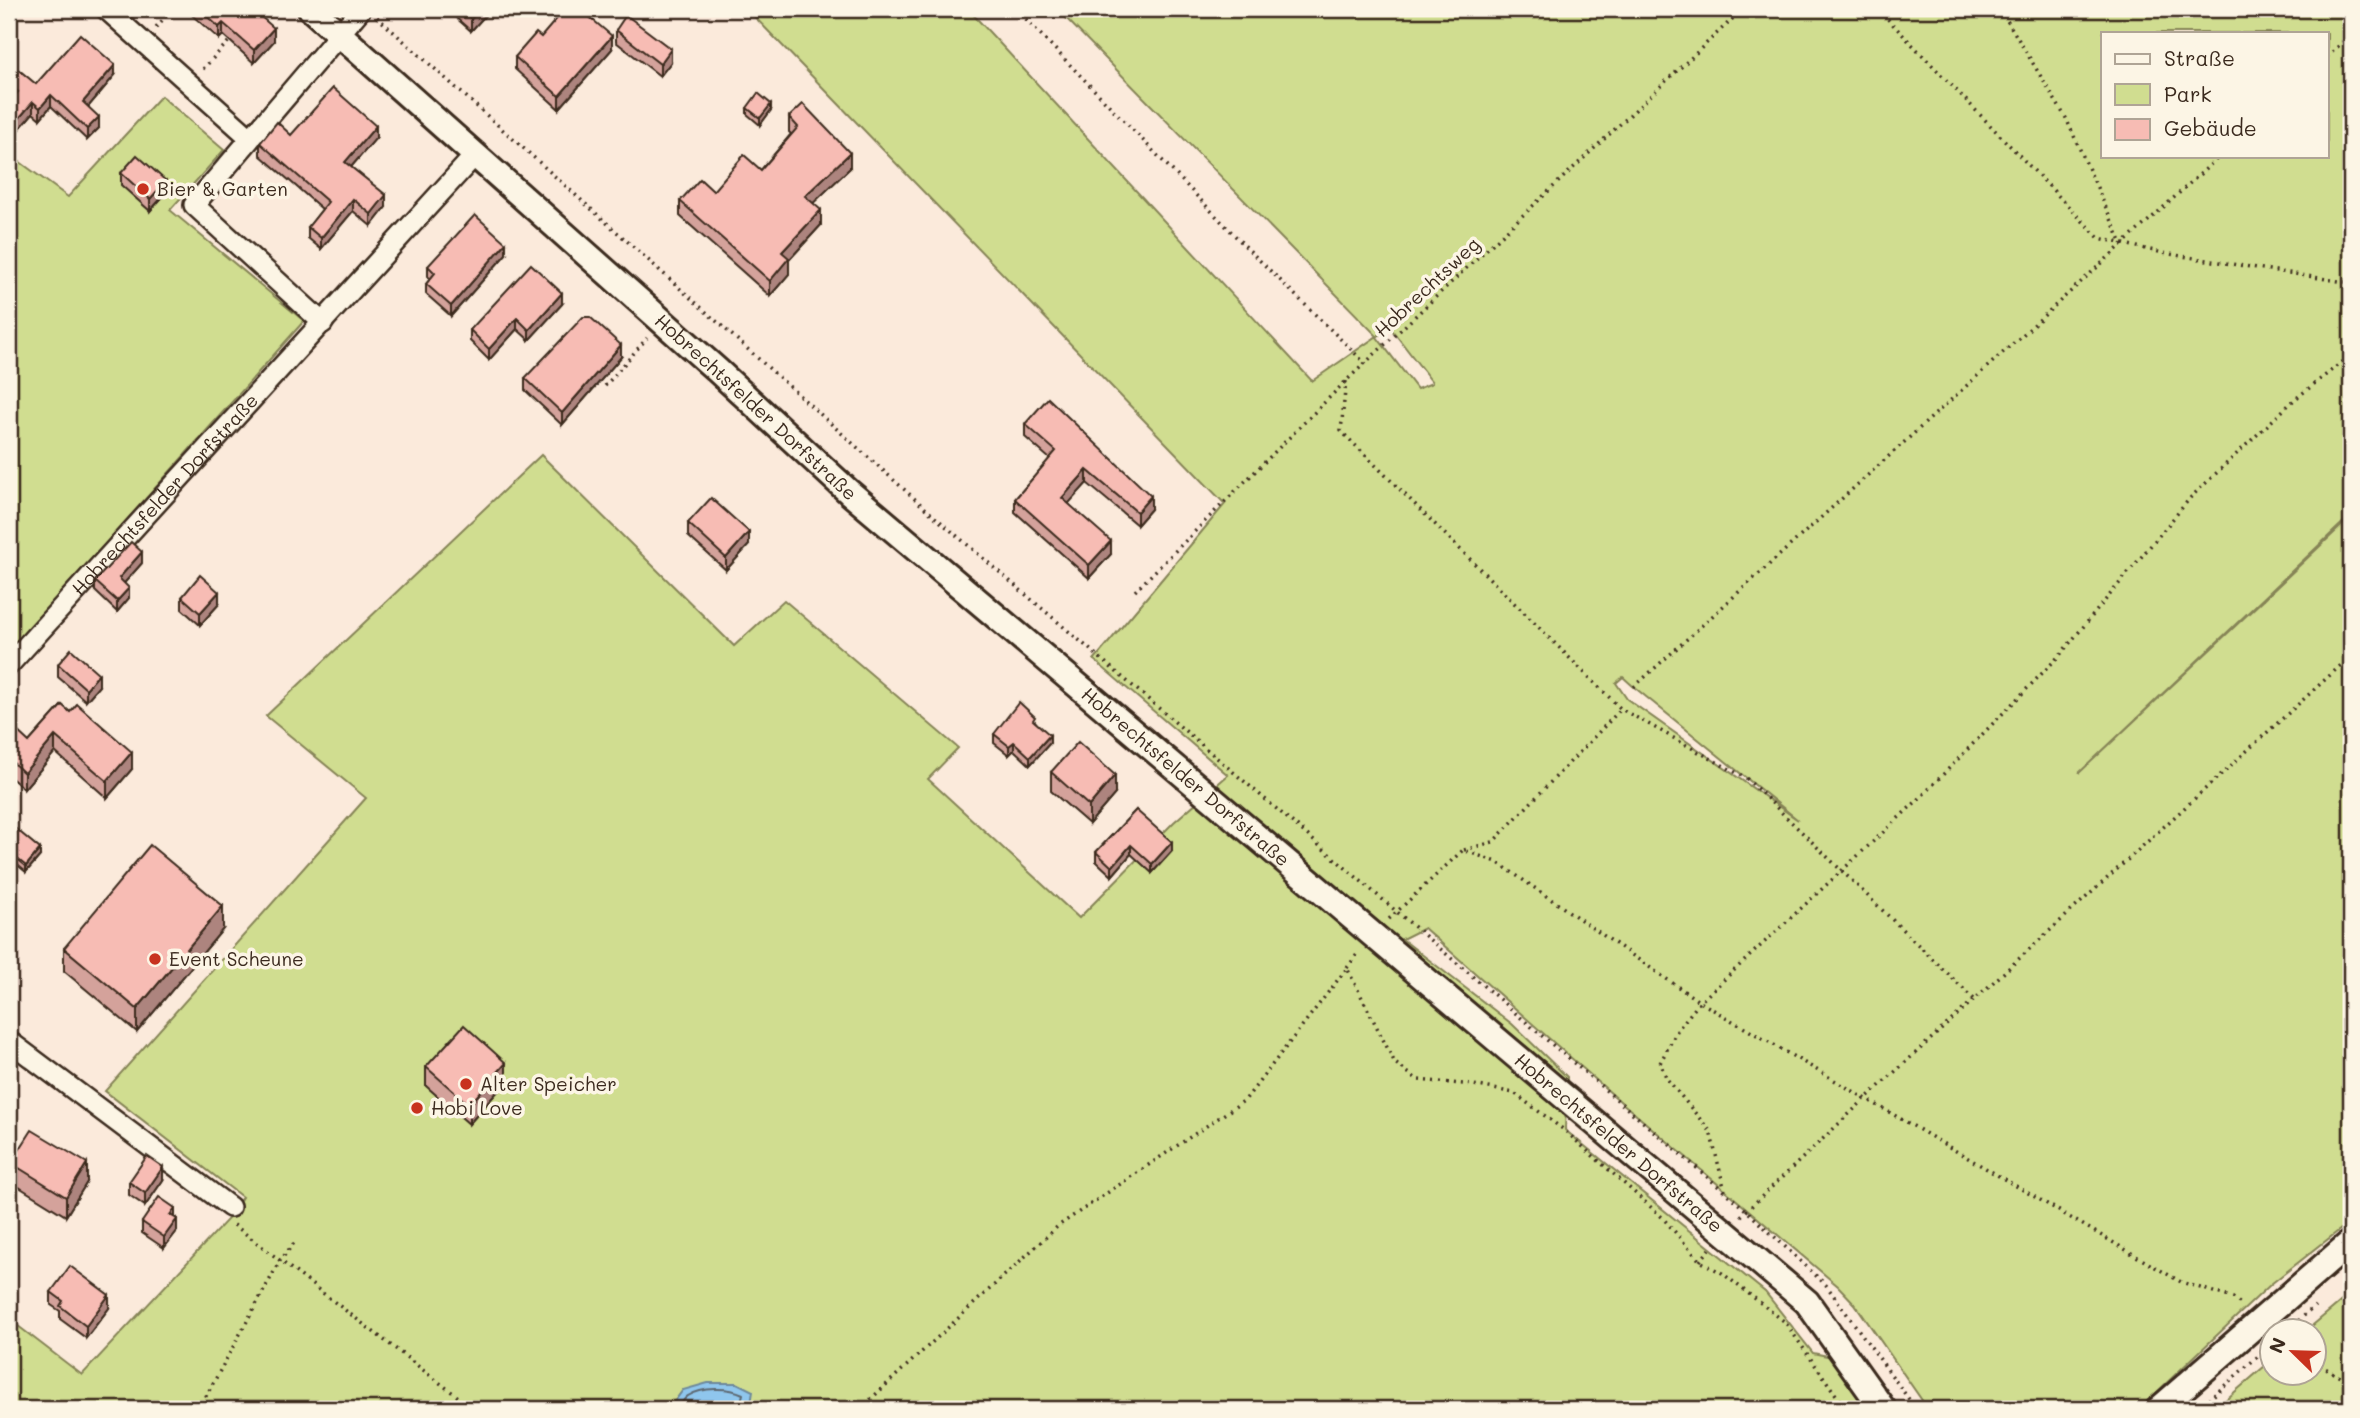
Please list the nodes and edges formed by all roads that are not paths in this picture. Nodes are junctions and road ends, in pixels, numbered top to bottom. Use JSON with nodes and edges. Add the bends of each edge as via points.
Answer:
{"nodes":[{"id":1,"x":106,"y":9,"type":"edge"},
{"id":2,"x":311,"y":9,"type":"edge"},
{"id":3,"x":367,"y":11,"type":"edge"},
{"id":4,"x":340,"y":35,"type":"junction"},
{"id":5,"x":250,"y":137,"type":"junction"},
{"id":6,"x":475,"y":155,"type":"junction"},
{"id":7,"x":323,"y":323,"type":"junction"},
{"id":8,"x":9,"y":665,"type":"edge"},
{"id":9,"x":9,"y":1041,"type":"edge"},
{"id":10,"x":230,"y":1214,"type":"road end"},
{"id":11,"x":2351,"y":1242,"type":"edge"},
{"id":12,"x":1883,"y":1409,"type":"edge"},
{"id":13,"x":2159,"y":1409,"type":"edge"}],
"edges":[{"from":1,"to":5,"type":"street"},
{"from":2,"to":4,"type":"street","name":"Hobrechtsfelder Dorfstraße"},
{"from":3,"to":4,"type":"street"},
{"from":4,"to":5,"type":"street"},
{"from":4,"to":6,"type":"street","name":"Hobrechtsfelder Dorfstraße"},
{"from":5,"to":7,"type":"street","via":[[194,205]]},
{"from":6,"to":7,"type":"street","name":"Hobrechtsfelder Dorfstraße"},
{"from":6,"to":12,"type":"street","name":"Hobrechtsfelder Dorfstraße","via":[[849,492],[1807,1302]]},
{"from":7,"to":8,"type":"street","name":"Hobrechtsfelder Dorfstraße"},
{"from":9,"to":10,"type":"street"},
{"from":11,"to":13,"type":"street"}]}
